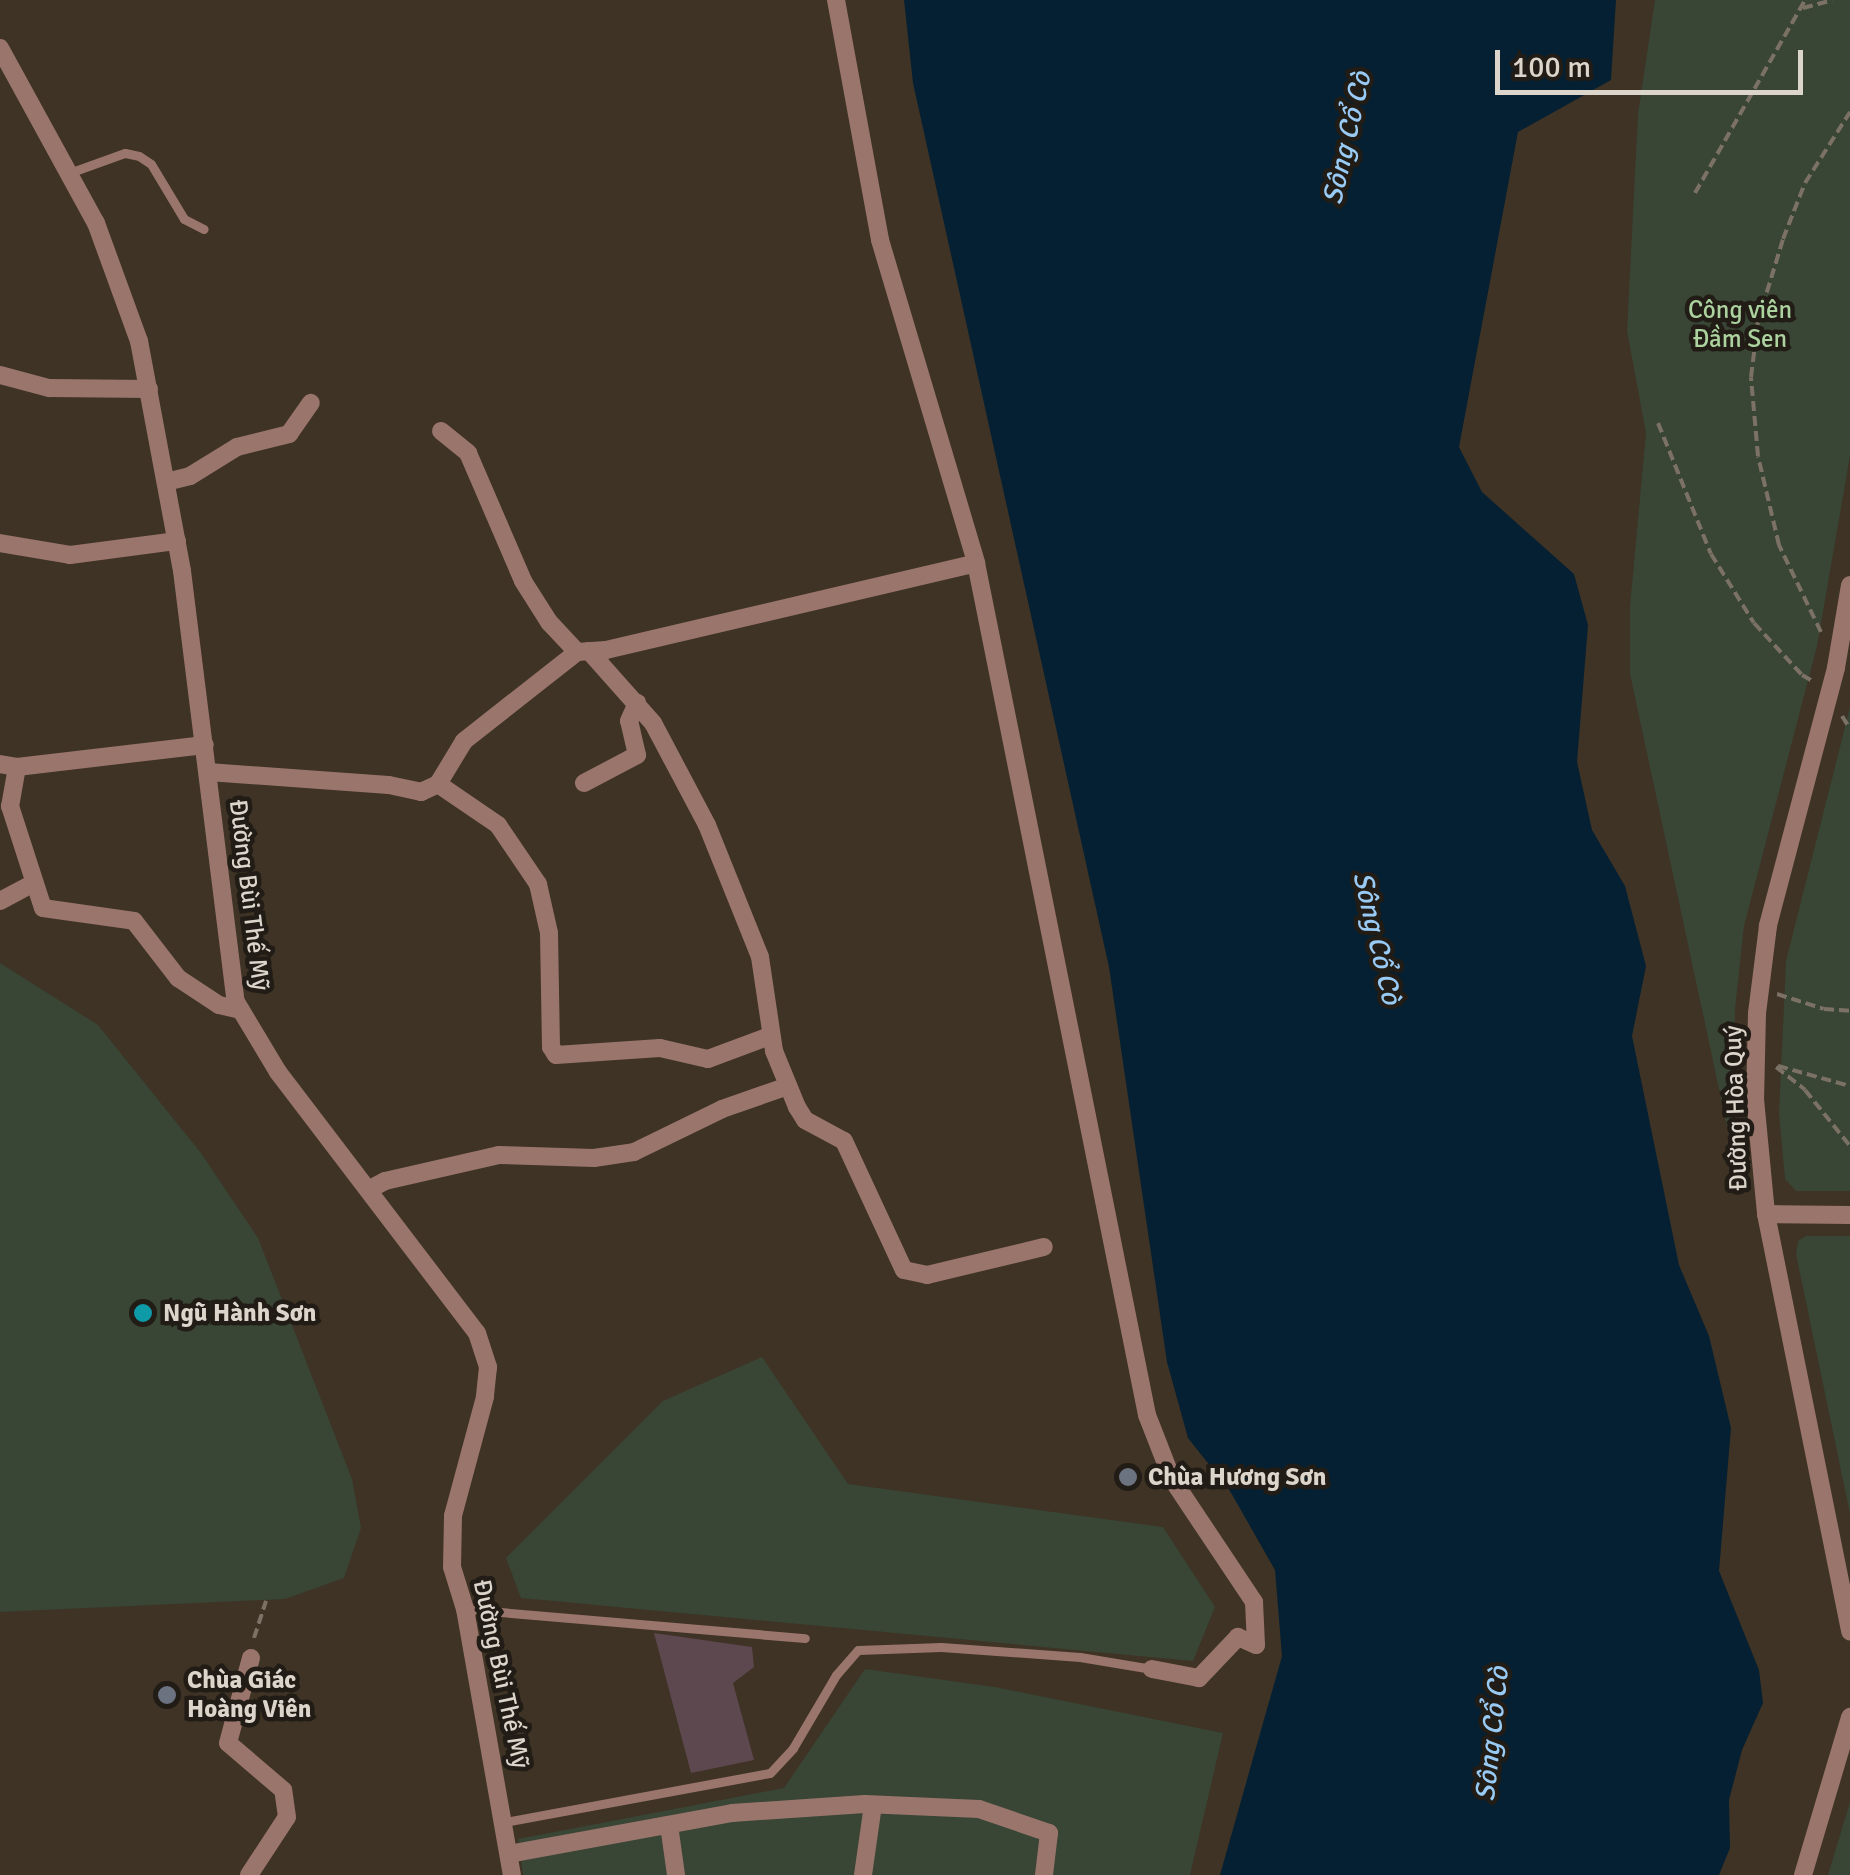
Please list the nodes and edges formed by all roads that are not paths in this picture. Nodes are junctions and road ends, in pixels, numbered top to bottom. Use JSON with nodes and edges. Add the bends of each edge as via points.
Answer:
{"nodes":[{"id":1,"x":836,"y":0,"type":"edge"},
{"id":2,"x":0,"y":48,"type":"edge"},
{"id":3,"x":68,"y":173,"type":"junction"},
{"id":4,"x":204,"y":229,"type":"dead end"},
{"id":5,"x":0,"y":375,"type":"edge"},
{"id":6,"x":148,"y":389,"type":"junction"},
{"id":7,"x":311,"y":403,"type":"dead end"},
{"id":8,"x":440,"y":432,"type":"dead end"},
{"id":9,"x":166,"y":482,"type":"junction"},
{"id":10,"x":176,"y":542,"type":"junction"},
{"id":11,"x":0,"y":543,"type":"edge"},
{"id":12,"x":976,"y":563,"type":"junction"},
{"id":13,"x":1850,"y":585,"type":"edge"},
{"id":14,"x":583,"y":652,"type":"junction"},
{"id":15,"x":1843,"y":668,"type":"edge"},
{"id":16,"x":636,"y":704,"type":"junction"},
{"id":17,"x":205,"y":745,"type":"junction"},
{"id":18,"x":9,"y":765,"type":"edge"},
{"id":19,"x":208,"y":772,"type":"junction"},
{"id":20,"x":584,"y":783,"type":"dead end"},
{"id":21,"x":438,"y":784,"type":"junction"},
{"id":22,"x":34,"y":884,"type":"junction"},
{"id":23,"x":0,"y":901,"type":"edge"},
{"id":24,"x":240,"y":1010,"type":"junction"},
{"id":25,"x":770,"y":1036,"type":"junction"},
{"id":26,"x":788,"y":1086,"type":"junction"},
{"id":27,"x":370,"y":1190,"type":"junction"},
{"id":28,"x":1766,"y":1214,"type":"junction"},
{"id":29,"x":1850,"y":1215,"type":"edge"},
{"id":30,"x":1044,"y":1246,"type":"dead end"},
{"id":31,"x":1846,"y":1587,"type":"edge"},
{"id":32,"x":466,"y":1609,"type":"junction"},
{"id":33,"x":1850,"y":1632,"type":"edge"},
{"id":34,"x":805,"y":1638,"type":"dead end"},
{"id":35,"x":251,"y":1658,"type":"dead end"},
{"id":36,"x":1152,"y":1669,"type":"joint"},
{"id":37,"x":1850,"y":1717,"type":"edge"},
{"id":38,"x":872,"y":1804,"type":"junction"},
{"id":39,"x":505,"y":1822,"type":"junction"},
{"id":40,"x":669,"y":1825,"type":"junction"},
{"id":41,"x":510,"y":1854,"type":"junction"},
{"id":42,"x":249,"y":1875,"type":"edge"},
{"id":43,"x":512,"y":1875,"type":"edge"},
{"id":44,"x":676,"y":1875,"type":"edge"},
{"id":45,"x":863,"y":1875,"type":"edge"},
{"id":46,"x":1044,"y":1875,"type":"edge"},
{"id":47,"x":1803,"y":1875,"type":"edge"}],
"edges":[{"from":1,"to":12,"type":"street","via":[[880,240]]},
{"from":2,"to":3,"type":"street","name":"Đường Bùi Thế Mỹ"},
{"from":3,"to":4,"type":"lane","via":[[126,153],[138,156],[184,219]]},
{"from":3,"to":6,"type":"street","name":"Đường Bùi Thế Mỹ","via":[[124,292]]},
{"from":5,"to":6,"type":"street","via":[[49,388]]},
{"from":6,"to":9,"type":"street","name":"Đường Bùi Thế Mỹ"},
{"from":7,"to":9,"type":"street","via":[[289,434],[237,447],[190,476]]},
{"from":8,"to":14,"type":"street","via":[[468,453],[523,581],[549,622]]},
{"from":9,"to":10,"type":"street","name":"Đường Bùi Thế Mỹ"},
{"from":10,"to":11,"type":"street","via":[[70,555]]},
{"from":10,"to":17,"type":"street","name":"Đường Bùi Thế Mỹ"},
{"from":12,"to":14,"type":"street"},
{"from":12,"to":36,"type":"street","via":[[1147,1415],[1172,1479],[1254,1602],[1256,1645],[1238,1637],[1199,1678]]},
{"from":13,"to":15,"type":"street","name":"Đường Hòa Quý"},
{"from":14,"to":16,"type":"street"},
{"from":14,"to":21,"type":"street","via":[[464,741]]},
{"from":15,"to":28,"type":"street","name":"Đường Hòa Quý","via":[[1764,956],[1755,1099]]},
{"from":16,"to":20,"type":"street","via":[[629,721],[637,755]]},
{"from":16,"to":25,"type":"street","via":[[668,749],[746,915],[766,982]]},
{"from":17,"to":18,"type":"street"},
{"from":17,"to":19,"type":"street","name":"Đường Bùi Thế Mỹ"},
{"from":18,"to":22,"type":"street","via":[[10,806]]},
{"from":19,"to":21,"type":"street","via":[[421,792]]},
{"from":19,"to":24,"type":"street","name":"Đường Bùi Thế Mỹ"},
{"from":21,"to":25,"type":"street","via":[[498,825],[538,884],[549,933],[556,1055],[660,1048],[708,1059]]},
{"from":22,"to":23,"type":"street"},
{"from":22,"to":24,"type":"street","via":[[50,911],[141,925],[178,978],[219,1005]]},
{"from":24,"to":27,"type":"street","name":"Đường Bùi Thế Mỹ","via":[[278,1072]]},
{"from":25,"to":26,"type":"street"},
{"from":26,"to":27,"type":"street","via":[[634,1152],[594,1158],[499,1155]]},
{"from":26,"to":30,"type":"street","via":[[805,1120],[844,1142],[908,1274]]},
{"from":27,"to":32,"type":"street","name":"Đường Bùi Thế Mỹ","via":[[477,1333],[488,1366],[453,1516],[452,1567]]},
{"from":28,"to":29,"type":"street"},
{"from":28,"to":31,"type":"street","name":"Đường Hòa Quý"},
{"from":31,"to":33,"type":"street","name":"Đường Hòa Quý"},
{"from":32,"to":34,"type":"lane"},
{"from":32,"to":39,"type":"street","name":"Đường Bùi Thế Mỹ"},
{"from":35,"to":42,"type":"street","via":[[228,1743],[282,1790],[287,1817]]},
{"from":36,"to":39,"type":"lane","via":[[941,1647],[858,1650],[770,1773]]},
{"from":37,"to":47,"type":"street"},
{"from":38,"to":40,"type":"street","via":[[732,1813]]},
{"from":38,"to":45,"type":"street"},
{"from":38,"to":46,"type":"street","via":[[980,1809],[1049,1833]]},
{"from":39,"to":41,"type":"street","name":"Đường Bùi Thế Mỹ"},
{"from":40,"to":41,"type":"street"},
{"from":40,"to":44,"type":"street"},
{"from":41,"to":43,"type":"street","name":"Đường Bùi Thế Mỹ"}]}
